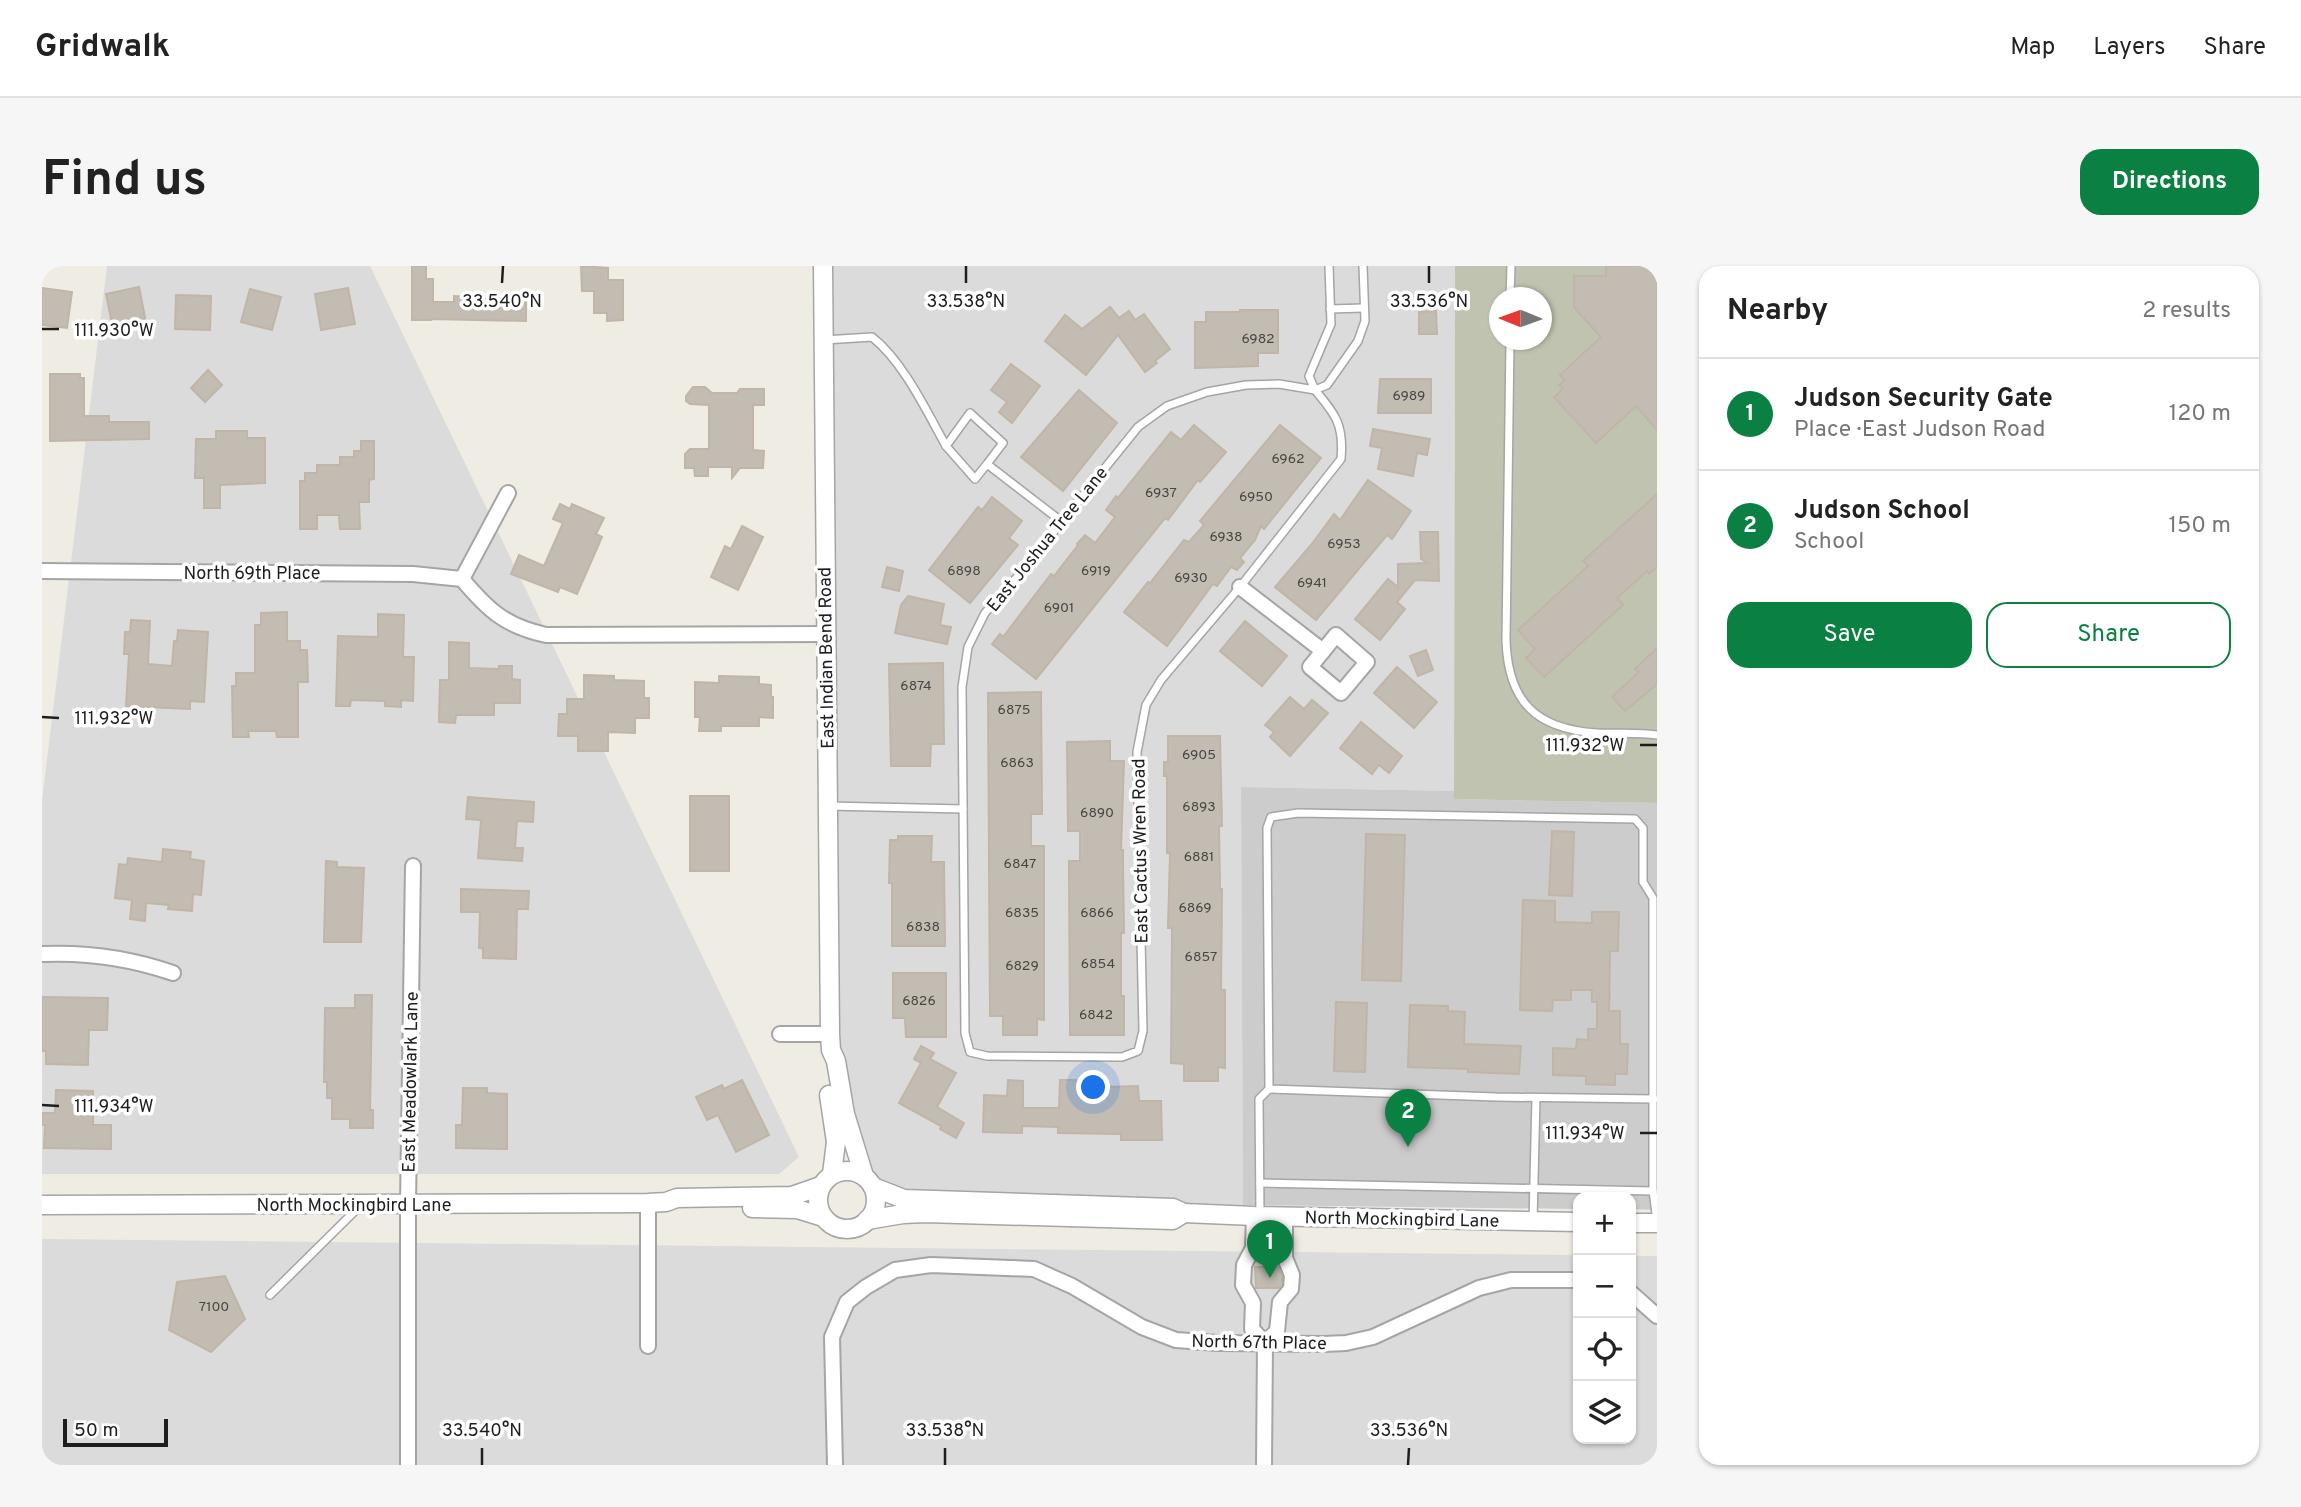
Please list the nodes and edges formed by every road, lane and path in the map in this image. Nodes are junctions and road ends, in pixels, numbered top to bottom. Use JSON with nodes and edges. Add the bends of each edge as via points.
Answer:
{"nodes":[{"id":1,"x":823,"y":266,"type":"edge"},
{"id":2,"x":1329,"y":266,"type":"edge"},
{"id":3,"x":1363,"y":266,"type":"edge"},
{"id":4,"x":1511,"y":266,"type":"edge"},
{"id":5,"x":1510,"y":287,"type":"edge"},
{"id":6,"x":1363,"y":308,"type":"junction"},
{"id":7,"x":1330,"y":309,"type":"junction"},
{"id":8,"x":824,"y":340,"type":"junction"},
{"id":9,"x":1510,"y":350,"type":"edge"},
{"id":10,"x":1315,"y":390,"type":"junction"},
{"id":11,"x":946,"y":446,"type":"junction"},
{"id":12,"x":987,"y":464,"type":"junction"},
{"id":13,"x":508,"y":493,"type":"dead end"},
{"id":14,"x":1061,"y":521,"type":"junction"},
{"id":15,"x":42,"y":571,"type":"edge"},
{"id":16,"x":462,"y":579,"type":"junction"},
{"id":17,"x":1240,"y":587,"type":"junction"},
{"id":18,"x":826,"y":634,"type":"junction"},
{"id":19,"x":1323,"y":651,"type":"dead end"},
{"id":20,"x":1657,"y":735,"type":"edge"},
{"id":21,"x":827,"y":806,"type":"junction"},
{"id":22,"x":963,"y":809,"type":"junction"},
{"id":23,"x":413,"y":866,"type":"dead end"},
{"id":24,"x":42,"y":954,"type":"edge"},
{"id":25,"x":173,"y":974,"type":"dead end"},
{"id":26,"x":779,"y":1034,"type":"dead end"},
{"id":27,"x":830,"y":1042,"type":"junction"},
{"id":28,"x":970,"y":1052,"type":"joint"},
{"id":29,"x":1269,"y":1089,"type":"junction"},
{"id":30,"x":1536,"y":1098,"type":"junction"},
{"id":31,"x":1654,"y":1100,"type":"junction"},
{"id":32,"x":827,"y":1180,"type":"junction"},
{"id":33,"x":869,"y":1182,"type":"junction"},
{"id":34,"x":1260,"y":1183,"type":"junction"},
{"id":35,"x":1534,"y":1188,"type":"junction"},
{"id":36,"x":1653,"y":1191,"type":"junction"},
{"id":37,"x":657,"y":1203,"type":"junction"},
{"id":38,"x":42,"y":1205,"type":"edge"},
{"id":39,"x":362,"y":1205,"type":"junction"},
{"id":40,"x":408,"y":1205,"type":"junction"},
{"id":41,"x":1184,"y":1213,"type":"junction"},
{"id":42,"x":1257,"y":1216,"type":"junction"},
{"id":43,"x":823,"y":1217,"type":"junction"},
{"id":44,"x":1285,"y":1217,"type":"junction"},
{"id":45,"x":867,"y":1220,"type":"junction"},
{"id":46,"x":1533,"y":1222,"type":"junction"},
{"id":47,"x":1573,"y":1222,"type":"edge"},
{"id":48,"x":1636,"y":1223,"type":"edge"},
{"id":49,"x":1657,"y":1223,"type":"edge"},
{"id":50,"x":1573,"y":1280,"type":"edge"},
{"id":51,"x":270,"y":1295,"type":"dead end"},
{"id":52,"x":1636,"y":1297,"type":"edge"},
{"id":53,"x":1253,"y":1303,"type":"junction"},
{"id":54,"x":1280,"y":1303,"type":"junction"},
{"id":55,"x":1653,"y":1312,"type":"edge"},
{"id":56,"x":1265,"y":1343,"type":"junction"},
{"id":57,"x":648,"y":1346,"type":"dead end"},
{"id":58,"x":408,"y":1465,"type":"edge"},
{"id":59,"x":835,"y":1465,"type":"edge"},
{"id":60,"x":1264,"y":1465,"type":"edge"}],
"edges":[{"from":1,"to":8,"type":"street","name":"East Indian Bend Road"},
{"from":2,"to":7,"type":"lane"},
{"from":3,"to":6,"type":"lane"},
{"from":4,"to":5,"type":"lane"},
{"from":6,"to":7,"type":"lane"},
{"from":6,"to":10,"type":"lane","via":[[1358,341],[1328,385]]},
{"from":7,"to":10,"type":"lane","via":[[1331,324],[1309,376]]},
{"from":8,"to":11,"type":"lane","via":[[872,337],[884,346]]},
{"from":8,"to":18,"type":"street","name":"East Indian Bend Road"},
{"from":9,"to":20,"type":"lane","via":[[1506,640],[1510,678],[1529,708],[1545,721],[1580,732]]},
{"from":10,"to":14,"type":"lane","name":"East Joshua Tree Lane","via":[[1246,385],[1167,406],[1138,428]]},
{"from":10,"to":17,"type":"lane","name":"East Cactus Wren Road","via":[[1334,413],[1343,437],[1341,459]]},
{"from":11,"to":12,"type":"lane","via":[[975,479]]},
{"from":11,"to":12,"type":"lane","via":[[970,413],[1003,443]]},
{"from":12,"to":14,"type":"lane"},
{"from":13,"to":16,"type":"street"},
{"from":14,"to":22,"type":"lane","name":"East Joshua Tree Lane","via":[[985,613],[968,648],[962,687]]},
{"from":15,"to":16,"type":"street","name":"North 69th Place","via":[[413,574]]},
{"from":16,"to":18,"type":"street","via":[[487,608],[523,630],[545,635]]},
{"from":17,"to":19,"type":"street"},
{"from":17,"to":28,"type":"lane","name":"East Cactus Wren Road","via":[[1161,680],[1146,705],[1137,752],[1143,1031],[1138,1051],[1122,1057]]},
{"from":18,"to":21,"type":"street","name":"East Indian Bend Road"},
{"from":21,"to":22,"type":"lane"},
{"from":21,"to":27,"type":"street","name":"East Indian Bend Road"},
{"from":22,"to":28,"type":"lane","name":"East Joshua Tree Lane","via":[[965,1033]]},
{"from":23,"to":40,"type":"street","name":"East Meadowlark Lane"},
{"from":24,"to":25,"type":"street","via":[[113,957]]},
{"from":26,"to":27,"type":"street"},
{"from":27,"to":32,"type":"street","name":"East Indian Bend Road","via":[[828,1086],[836,1142]]},
{"from":27,"to":33,"type":"street","name":"East Indian Bend Road","via":[[845,1114]]},
{"from":29,"to":30,"type":"lane"},
{"from":29,"to":31,"type":"lane","via":[[1267,828],[1271,817],[1298,813],[1635,819],[1643,828],[1643,881],[1653,898]]},
{"from":29,"to":34,"type":"lane","via":[[1259,1099]]},
{"from":30,"to":31,"type":"lane"},
{"from":30,"to":35,"type":"lane"},
{"from":31,"to":36,"type":"lane"},
{"from":32,"to":33,"type":"street","name":"North Mockingbird Lane","via":[[847,1171],[858,1172]]},
{"from":32,"to":37,"type":"street","name":"North Mockingbird Lane","via":[[792,1196],[677,1198]]},
{"from":32,"to":43,"type":"street","via":[[818,1201]]},
{"from":33,"to":41,"type":"street","name":"North Mockingbird Lane","via":[[904,1199],[1173,1208]]},
{"from":33,"to":45,"type":"street","via":[[874,1208]]},
{"from":34,"to":35,"type":"lane"},
{"from":34,"to":42,"type":"lane"},
{"from":35,"to":36,"type":"lane"},
{"from":35,"to":46,"type":"lane"},
{"from":36,"to":49,"type":"lane"},
{"from":37,"to":40,"type":"street","name":"North Mockingbird Lane"},
{"from":37,"to":43,"type":"street","name":"North Mockingbird Lane","via":[[797,1209]]},
{"from":37,"to":57,"type":"street"},
{"from":38,"to":39,"type":"street","name":"North Mockingbird Lane"},
{"from":39,"to":40,"type":"street","name":"North Mockingbird Lane"},
{"from":39,"to":51,"type":"lane"},
{"from":40,"to":58,"type":"street","name":"East Meadowlark Lane"},
{"from":41,"to":42,"type":"street","name":"North Mockingbird Lane"},
{"from":41,"to":45,"type":"street","name":"North Mockingbird Lane","via":[[1173,1220],[925,1213]]},
{"from":42,"to":44,"type":"street","name":"North Mockingbird Lane"},
{"from":42,"to":53,"type":"street","via":[[1243,1285]]},
{"from":43,"to":45,"type":"street","name":"North Mockingbird Lane","via":[[844,1228]]},
{"from":44,"to":46,"type":"street","name":"North Mockingbird Lane"},
{"from":44,"to":54,"type":"street","via":[[1285,1258],[1292,1282]]},
{"from":46,"to":47,"type":"street","name":"North Mockingbird Lane"},
{"from":48,"to":49,"type":"street"},
{"from":50,"to":56,"type":"street","name":"North 67th Place","via":[[1511,1280],[1479,1288],[1373,1338],[1324,1344]]},
{"from":52,"to":55,"type":"street"},
{"from":53,"to":54,"type":"street"},
{"from":53,"to":56,"type":"street","via":[[1252,1329]]},
{"from":54,"to":56,"type":"street","via":[[1277,1331]]},
{"from":56,"to":59,"type":"street","name":"North 67th Place","via":[[1176,1340],[1142,1327],[1034,1269],[931,1265],[895,1270],[847,1301],[832,1337]]},
{"from":56,"to":60,"type":"street"}]}
